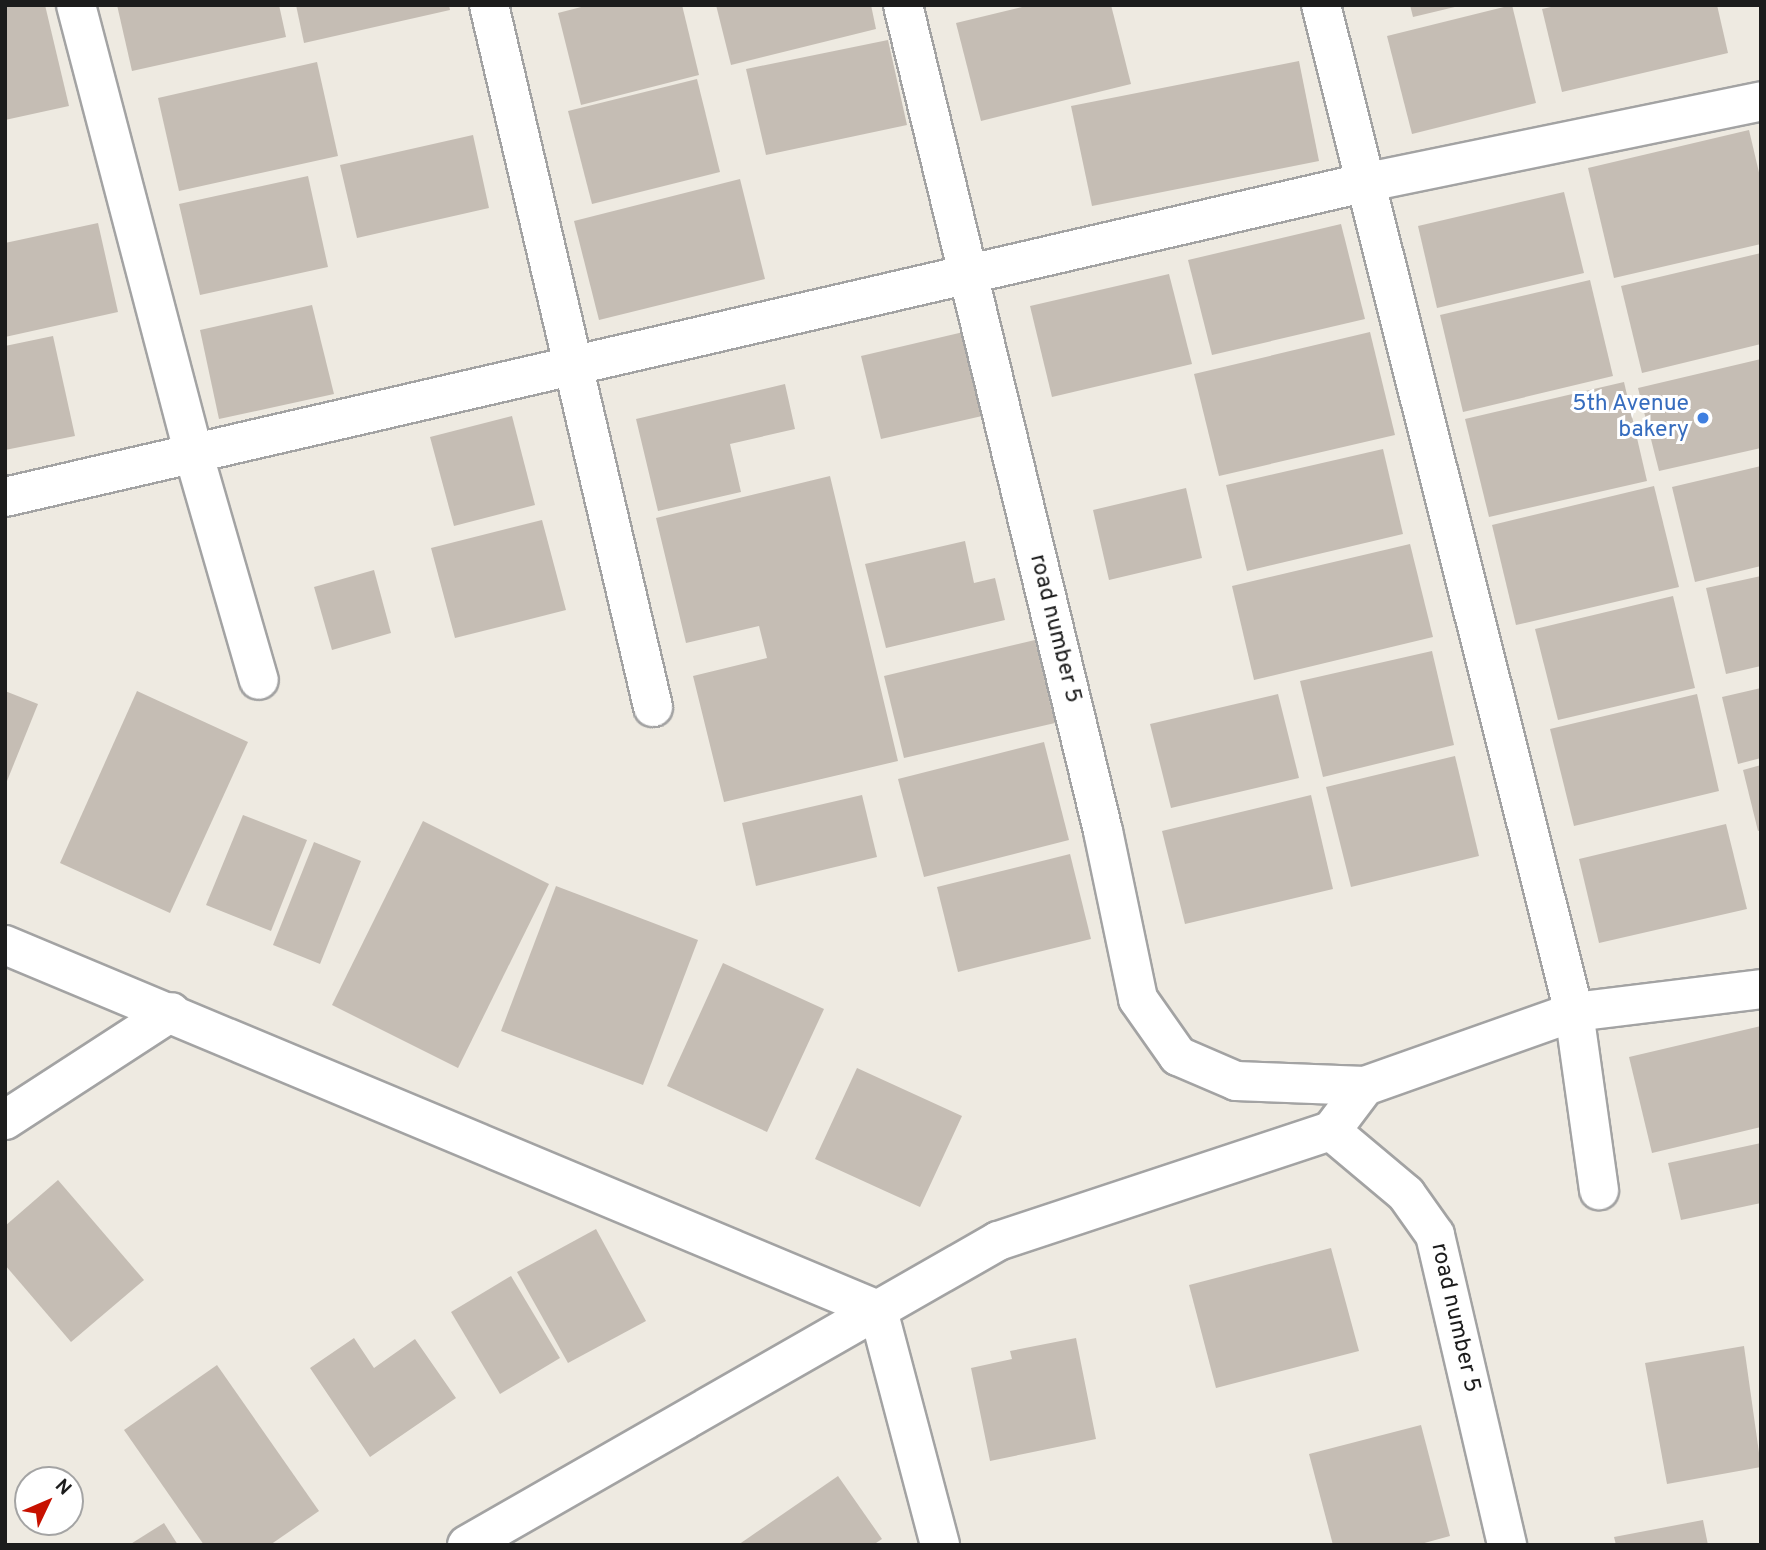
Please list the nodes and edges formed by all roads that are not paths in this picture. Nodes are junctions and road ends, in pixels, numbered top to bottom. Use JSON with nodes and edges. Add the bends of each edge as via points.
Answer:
{"nodes":[{"id":1,"x":76,"y":5,"type":"edge"},
{"id":2,"x":489,"y":5,"type":"edge"},
{"id":3,"x":903,"y":5,"type":"edge"},
{"id":4,"x":1321,"y":5,"type":"edge"},
{"id":5,"x":1761,"y":101,"type":"edge"},
{"id":6,"x":1363,"y":183,"type":"junction"},
{"id":7,"x":968,"y":274,"type":"junction"},
{"id":8,"x":573,"y":365,"type":"junction"},
{"id":9,"x":192,"y":452,"type":"junction"},
{"id":10,"x":5,"y":497,"type":"edge"},
{"id":11,"x":259,"y":680,"type":"dead end"},
{"id":12,"x":653,"y":706,"type":"dead end"},
{"id":13,"x":5,"y":945,"type":"edge"},
{"id":14,"x":1761,"y":989,"type":"edge"},
{"id":15,"x":171,"y":1012,"type":"junction"},
{"id":16,"x":1574,"y":1012,"type":"junction"},
{"id":17,"x":1365,"y":1086,"type":"junction"},
{"id":18,"x":5,"y":1120,"type":"edge"},
{"id":19,"x":1331,"y":1131,"type":"junction"},
{"id":20,"x":1599,"y":1190,"type":"dead end"},
{"id":21,"x":878,"y":1310,"type":"junction"},
{"id":22,"x":467,"y":1545,"type":"edge"},
{"id":23,"x":940,"y":1545,"type":"edge"},
{"id":24,"x":1507,"y":1545,"type":"edge"}],
"edges":[{"from":1,"to":9,"type":"street"},
{"from":2,"to":8,"type":"street"},
{"from":3,"to":7,"type":"street","name":"road number 5"},
{"from":4,"to":6,"type":"street"},
{"from":5,"to":6,"type":"street"},
{"from":6,"to":7,"type":"street"},
{"from":6,"to":16,"type":"street"},
{"from":7,"to":8,"type":"street"},
{"from":7,"to":17,"type":"street","name":"road number 5","via":[[1103,831],[1138,999],[1178,1056],[1236,1082]]},
{"from":8,"to":9,"type":"street"},
{"from":8,"to":12,"type":"street"},
{"from":9,"to":10,"type":"street"},
{"from":9,"to":11,"type":"street"},
{"from":13,"to":15,"type":"street"},
{"from":14,"to":16,"type":"street"},
{"from":15,"to":18,"type":"street"},
{"from":15,"to":21,"type":"street"},
{"from":16,"to":17,"type":"street"},
{"from":16,"to":20,"type":"street"},
{"from":17,"to":19,"type":"street"},
{"from":19,"to":21,"type":"street","via":[[998,1241]]},
{"from":19,"to":24,"type":"street","name":"road number 5","via":[[1406,1194],[1435,1235]]},
{"from":21,"to":22,"type":"street"},
{"from":21,"to":23,"type":"street"}]}
